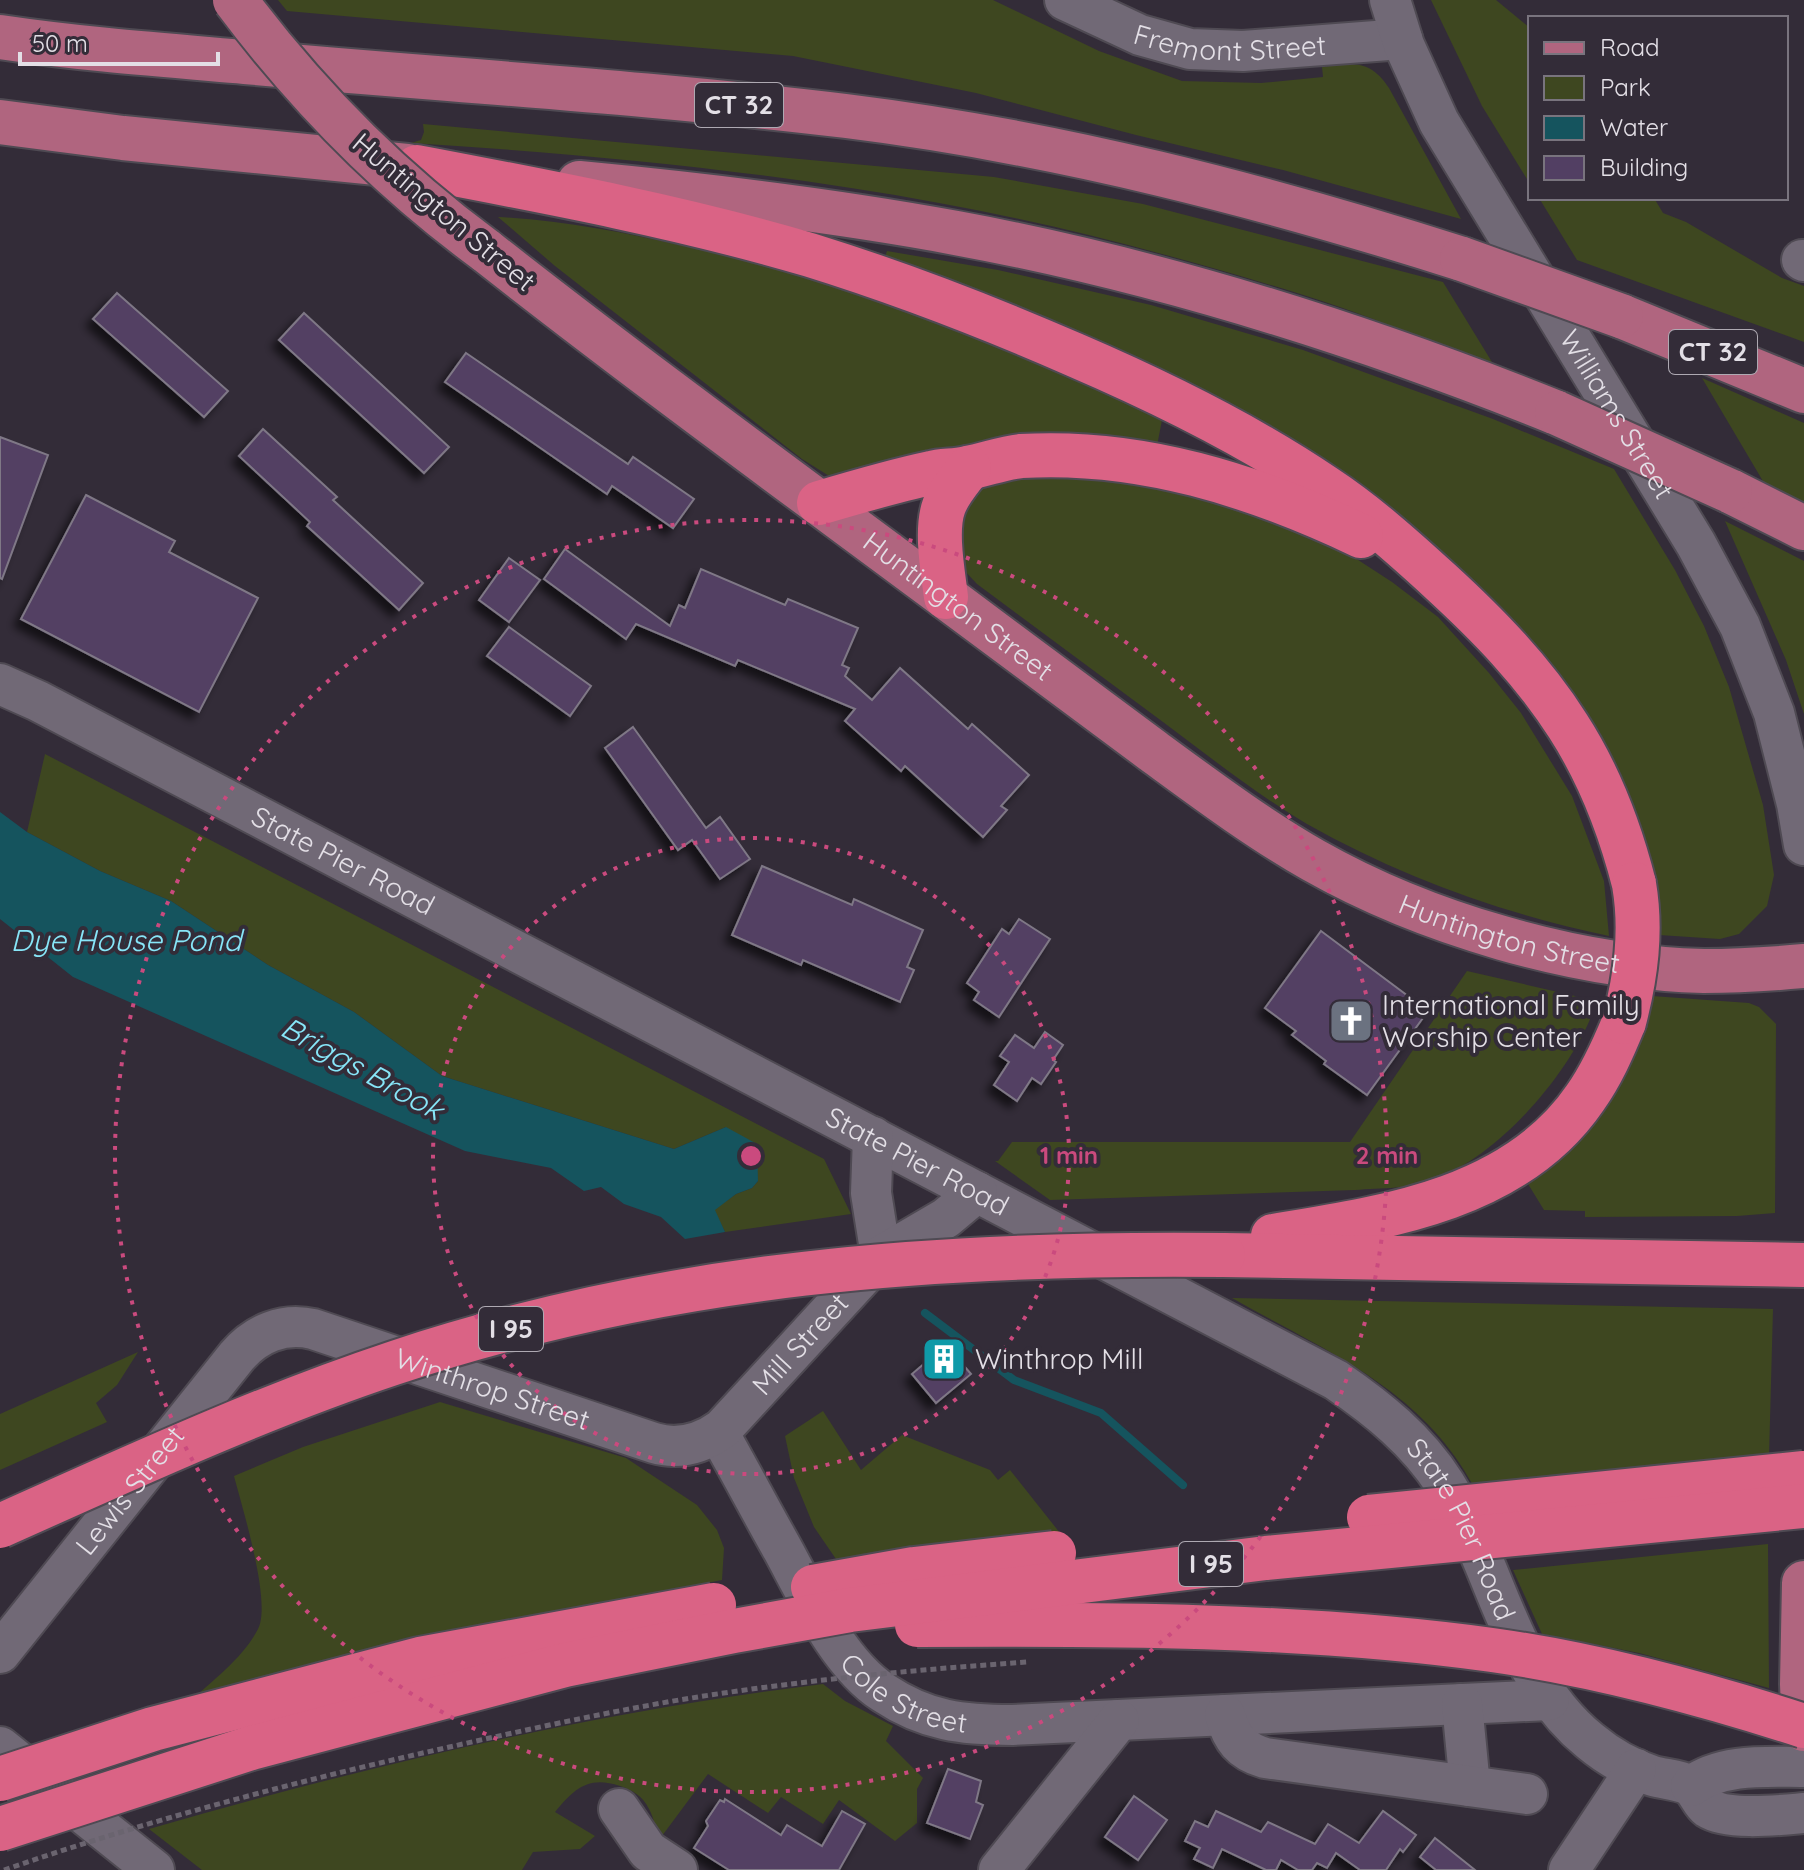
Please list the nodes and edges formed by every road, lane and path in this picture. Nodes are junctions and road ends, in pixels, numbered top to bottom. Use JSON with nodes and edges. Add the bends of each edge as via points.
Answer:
{"nodes":[{"id":1,"x":235,"y":0,"type":"edge"},
{"id":2,"x":1065,"y":0,"type":"edge"},
{"id":3,"x":1390,"y":0,"type":"edge"},
{"id":4,"x":0,"y":37,"type":"edge"},
{"id":5,"x":1402,"y":39,"type":"junction"},
{"id":6,"x":0,"y":122,"type":"edge"},
{"id":7,"x":417,"y":167,"type":"junction"},
{"id":8,"x":1804,"y":391,"type":"edge"},
{"id":9,"x":969,"y":468,"type":"junction"},
{"id":10,"x":819,"y":503,"type":"junction"},
{"id":11,"x":1804,"y":528,"type":"edge"},
{"id":12,"x":1424,"y":567,"type":"junction"},
{"id":13,"x":946,"y":597,"type":"junction"},
{"id":14,"x":0,"y":684,"type":"edge"},
{"id":15,"x":1804,"y":845,"type":"edge"},
{"id":16,"x":1804,"y":966,"type":"edge"},
{"id":17,"x":873,"y":1137,"type":"junction"},
{"id":18,"x":977,"y":1192,"type":"junction"},
{"id":19,"x":1223,"y":1249,"type":"junction"},
{"id":20,"x":881,"y":1256,"type":"junction"},
{"id":21,"x":1804,"y":1265,"type":"edge"},
{"id":22,"x":266,"y":1333,"type":"joint"},
{"id":23,"x":718,"y":1432,"type":"junction"},
{"id":24,"x":1804,"y":1473,"type":"edge"},
{"id":25,"x":1804,"y":1506,"type":"edge"},
{"id":26,"x":0,"y":1526,"type":"edge"},
{"id":27,"x":1804,"y":1583,"type":"edge"},
{"id":28,"x":0,"y":1653,"type":"edge"},
{"id":29,"x":621,"y":1653,"type":"junction"},
{"id":30,"x":1036,"y":1662,"type":"dead end"},
{"id":31,"x":1549,"y":1700,"type":"junction"},
{"id":32,"x":1462,"y":1704,"type":"junction"},
{"id":33,"x":1225,"y":1715,"type":"junction"},
{"id":34,"x":1119,"y":1720,"type":"junction"},
{"id":35,"x":1804,"y":1727,"type":"edge"},
{"id":36,"x":0,"y":1747,"type":"edge"},
{"id":37,"x":1804,"y":1767,"type":"edge"},
{"id":38,"x":1636,"y":1769,"type":"junction"},
{"id":39,"x":0,"y":1779,"type":"edge"},
{"id":40,"x":1470,"y":1786,"type":"junction"},
{"id":41,"x":1691,"y":1786,"type":"junction"},
{"id":42,"x":1527,"y":1794,"type":"dead end"},
{"id":43,"x":619,"y":1809,"type":"dead end"},
{"id":44,"x":1804,"y":1813,"type":"edge"},
{"id":45,"x":0,"y":1829,"type":"edge"},
{"id":46,"x":4,"y":1870,"type":"edge"},
{"id":47,"x":154,"y":1870,"type":"edge"},
{"id":48,"x":677,"y":1870,"type":"edge"},
{"id":49,"x":999,"y":1870,"type":"edge"},
{"id":50,"x":1569,"y":1870,"type":"edge"}],
"edges":[{"from":1,"to":10,"type":"main road","name":"Huntington Street","bridge":true,"via":[[283,61],[400,180]]},
{"from":2,"to":5,"type":"street","name":"Fremont Street","via":[[1140,35],[1190,49],[1243,51]]},
{"from":3,"to":5,"type":"street","name":"Williams Street"},
{"from":4,"to":8,"type":"main road","number":"CT 32","bridge":true,"via":[[773,108],[1043,149],[1297,208],[1462,259],[1621,316]]},
{"from":5,"to":15,"type":"street","name":"Williams Street","via":[[1439,122],[1696,544],[1740,626],[1783,743]]},
{"from":6,"to":7,"type":"main road"},
{"from":7,"to":11,"type":"main road","bridge":true,"via":[[761,202],[1028,248],[1153,278],[1316,325],[1557,413]]},
{"from":7,"to":12,"type":"highway","via":[[632,210],[768,244],[884,279],[995,321],[1146,387],[1267,451],[1346,502]]},
{"from":9,"to":10,"type":"highway","via":[[899,480]]},
{"from":9,"to":12,"type":"highway","via":[[1018,457],[1065,455],[1150,463],[1252,489]]},
{"from":9,"to":13,"type":"highway","via":[[948,496],[941,517]]},
{"from":10,"to":13,"type":"main road","name":"Huntington Street"},
{"from":12,"to":19,"type":"highway","bridge":true,"via":[[1500,640],[1545,693],[1569,728],[1617,825],[1634,884],[1639,931],[1624,1022],[1608,1063],[1584,1101],[1555,1133],[1499,1175],[1433,1202]]},
{"from":13,"to":16,"type":"main road","name":"Huntington Street","via":[[1262,829],[1381,894],[1512,941],[1615,961],[1699,970]]},
{"from":14,"to":17,"type":"street","name":"State Pier Road"},
{"from":17,"to":18,"type":"street","name":"State Pier Road"},
{"from":17,"to":20,"type":"street","via":[[871,1193]]},
{"from":18,"to":20,"type":"street","name":"Mill Street","via":[[946,1218]]},
{"from":18,"to":31,"type":"street","name":"State Pier Road","via":[[1313,1368],[1376,1409],[1418,1447],[1447,1487]]},
{"from":19,"to":21,"type":"highway","number":"I 95"},
{"from":19,"to":26,"type":"highway","number":"I 95","bridge":true,"via":[[906,1263],[785,1274],[522,1326],[396,1362],[282,1403]]},
{"from":20,"to":23,"type":"street","name":"Mill Street"},
{"from":22,"to":23,"type":"street","name":"Winthrop Street","via":[[313,1329],[659,1445],[689,1445]]},
{"from":22,"to":28,"type":"street","name":"Lewis Street","via":[[245,1346]]},
{"from":23,"to":34,"type":"street","name":"Cole Street","via":[[827,1627],[860,1672],[884,1693],[929,1716],[960,1724]]},
{"from":24,"to":39,"type":"highway","bridge":true,"via":[[914,1569],[420,1659],[153,1729]]},
{"from":25,"to":29,"type":"highway","number":"I 95","bridge":true,"via":[[1051,1583],[850,1610]]},
{"from":27,"to":35,"type":"main road"},
{"from":29,"to":35,"type":"highway","bridge":true,"via":[[679,1660],[892,1626],[1083,1625],[1331,1634],[1481,1649],[1598,1669],[1659,1682]]},
{"from":29,"to":45,"type":"highway","number":"I 95","bridge":true,"via":[[251,1748]]},
{"from":30,"to":46,"type":"path","bridge":true,"via":[[781,1685],[572,1720],[246,1796]]},
{"from":31,"to":32,"type":"street","name":"Cole Street"},
{"from":31,"to":38,"type":"street","name":"State Pier Road","via":[[1592,1743]]},
{"from":32,"to":33,"type":"street","name":"Cole Street"},
{"from":32,"to":40,"type":"street"},
{"from":33,"to":34,"type":"street","name":"Cole Street"},
{"from":33,"to":40,"type":"street","via":[[1236,1743],[1251,1754]]},
{"from":34,"to":49,"type":"street"},
{"from":36,"to":47,"type":"street"},
{"from":37,"to":41,"type":"street","via":[[1720,1772]]},
{"from":38,"to":41,"type":"street","name":"State Pier Road"},
{"from":38,"to":50,"type":"street"},
{"from":40,"to":42,"type":"street"},
{"from":41,"to":44,"type":"street","name":"State Pier Road","via":[[1705,1806],[1717,1812]]},
{"from":43,"to":48,"type":"street","via":[[648,1851]]}]}
